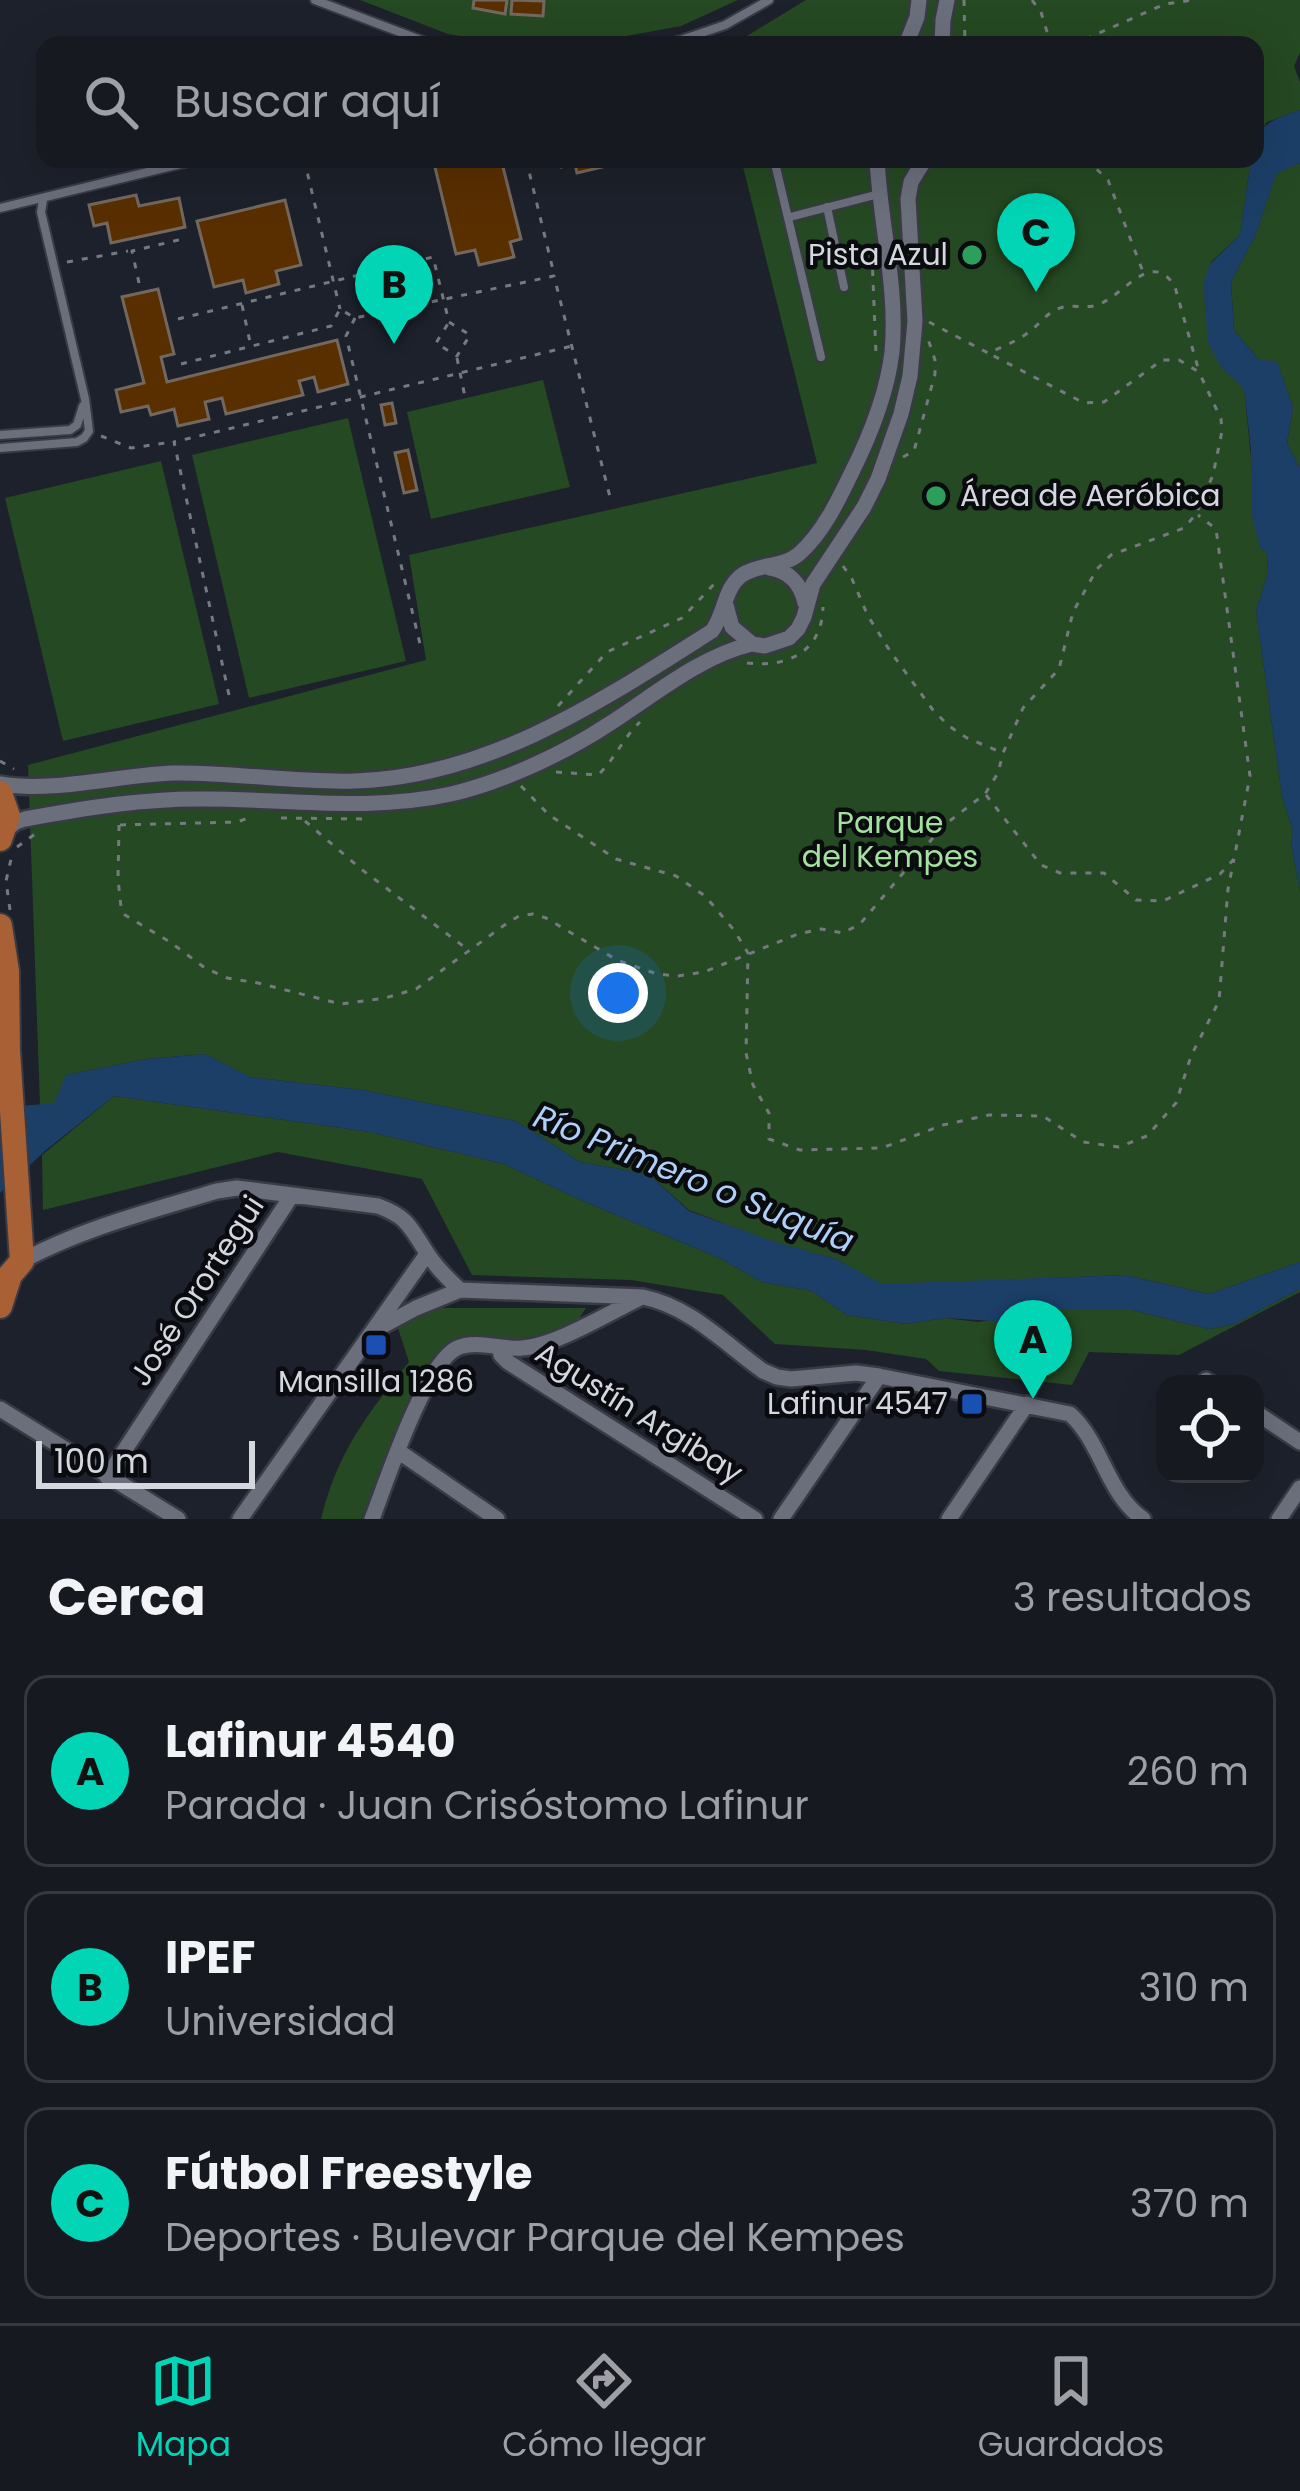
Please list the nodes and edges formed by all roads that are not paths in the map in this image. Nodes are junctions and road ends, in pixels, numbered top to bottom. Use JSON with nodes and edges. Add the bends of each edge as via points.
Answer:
{"nodes":[{"id":1,"x":315,"y":0,"type":"edge"},
{"id":2,"x":769,"y":0,"type":"edge"},
{"id":3,"x":919,"y":0,"type":"edge"},
{"id":4,"x":947,"y":0,"type":"edge"},
{"id":5,"x":410,"y":36,"type":"edge"},
{"id":6,"x":693,"y":36,"type":"edge"},
{"id":7,"x":909,"y":36,"type":"edge"},
{"id":8,"x":942,"y":36,"type":"edge"},
{"id":9,"x":166,"y":168,"type":"edge"},
{"id":10,"x":776,"y":168,"type":"edge"},
{"id":11,"x":878,"y":168,"type":"edge"},
{"id":12,"x":919,"y":168,"type":"edge"},
{"id":13,"x":879,"y":194,"type":"junction"},
{"id":14,"x":43,"y":200,"type":"junction"},
{"id":15,"x":827,"y":207,"type":"junction"},
{"id":16,"x":0,"y":208,"type":"edge"},
{"id":17,"x":790,"y":218,"type":"junction"},
{"id":18,"x":844,"y":287,"type":"dead end"},
{"id":19,"x":821,"y":357,"type":"dead end"},
{"id":20,"x":85,"y":399,"type":"junction"},
{"id":21,"x":0,"y":435,"type":"edge"},
{"id":22,"x":0,"y":448,"type":"edge"},
{"id":23,"x":767,"y":567,"type":"junction"},
{"id":24,"x":726,"y":602,"type":"junction"},
{"id":25,"x":805,"y":604,"type":"junction"},
{"id":26,"x":752,"y":644,"type":"junction"},
{"id":27,"x":0,"y":788,"type":"edge"},
{"id":28,"x":2,"y":835,"type":"edge"},
{"id":29,"x":6,"y":920,"type":"edge"},
{"id":30,"x":292,"y":1195,"type":"junction"},
{"id":31,"x":428,"y":1254,"type":"junction"},
{"id":32,"x":22,"y":1261,"type":"junction"},
{"id":33,"x":460,"y":1290,"type":"junction"},
{"id":34,"x":643,"y":1297,"type":"junction"},
{"id":35,"x":0,"y":1306,"type":"edge"},
{"id":36,"x":374,"y":1331,"type":"junction"},
{"id":37,"x":500,"y":1347,"type":"junction"},
{"id":38,"x":879,"y":1376,"type":"junction"},
{"id":39,"x":1027,"y":1404,"type":"junction"},
{"id":40,"x":0,"y":1409,"type":"edge"},
{"id":41,"x":1264,"y":1418,"type":"edge"},
{"id":42,"x":1300,"y":1442,"type":"edge"},
{"id":43,"x":398,"y":1450,"type":"junction"},
{"id":44,"x":107,"y":1477,"type":"junction"},
{"id":45,"x":1300,"y":1488,"type":"edge"},
{"id":46,"x":1122,"y":1512,"type":"edge"},
{"id":47,"x":178,"y":1519,"type":"edge"},
{"id":48,"x":240,"y":1519,"type":"edge"},
{"id":49,"x":372,"y":1519,"type":"edge"},
{"id":50,"x":496,"y":1519,"type":"edge"},
{"id":51,"x":755,"y":1519,"type":"edge"},
{"id":52,"x":781,"y":1519,"type":"edge"},
{"id":53,"x":949,"y":1519,"type":"edge"},
{"id":54,"x":1144,"y":1519,"type":"edge"},
{"id":55,"x":1279,"y":1519,"type":"edge"}],
"edges":[{"from":1,"to":5,"type":"lane"},
{"from":2,"to":6,"type":"lane"},
{"from":3,"to":7,"type":"street"},
{"from":4,"to":8,"type":"street"},
{"from":9,"to":14,"type":"lane"},
{"from":10,"to":17,"type":"lane"},
{"from":11,"to":13,"type":"street"},
{"from":12,"to":25,"type":"street","via":[[908,199],[916,321],[902,414],[864,507]]},
{"from":13,"to":15,"type":"lane"},
{"from":13,"to":23,"type":"street","via":[[892,326],[883,395],[836,504],[802,551]]},
{"from":14,"to":16,"type":"lane"},
{"from":14,"to":20,"type":"lane"},
{"from":15,"to":17,"type":"lane"},
{"from":15,"to":18,"type":"lane"},
{"from":17,"to":19,"type":"lane"},
{"from":20,"to":21,"type":"lane","via":[[70,430]]},
{"from":20,"to":22,"type":"lane","via":[[84,438]]},
{"from":23,"to":24,"type":"street","via":[[735,581]]},
{"from":23,"to":25,"type":"street","via":[[789,574]]},
{"from":24,"to":26,"type":"street","via":[[732,628]]},
{"from":24,"to":27,"type":"street","via":[[712,631],[623,688],[503,749],[445,767],[357,781],[175,773]]},
{"from":25,"to":26,"type":"street","via":[[789,638]]},
{"from":26,"to":28,"type":"street","via":[[699,667],[580,742],[451,794],[370,804],[138,801],[25,819]]},
{"from":27,"to":28,"type":"main road","via":[[8,812]]},
{"from":29,"to":32,"type":"main road"},
{"from":30,"to":31,"type":"street","via":[[391,1211],[414,1228]]},
{"from":30,"to":32,"type":"street","via":[[217,1191],[89,1230]]},
{"from":30,"to":44,"type":"street","name":"José Orortegui"},
{"from":31,"to":33,"type":"street"},
{"from":31,"to":36,"type":"street"},
{"from":32,"to":35,"type":"main road"},
{"from":33,"to":34,"type":"street"},
{"from":33,"to":36,"type":"street"},
{"from":34,"to":37,"type":"street","via":[[546,1342]]},
{"from":34,"to":38,"type":"street","via":[[683,1310],[777,1377]]},
{"from":36,"to":48,"type":"street"},
{"from":37,"to":43,"type":"street","via":[[468,1345],[445,1357]]},
{"from":37,"to":51,"type":"street","name":"Agustín Argibay","via":[[508,1362]]},
{"from":38,"to":39,"type":"street"},
{"from":38,"to":52,"type":"street"},
{"from":39,"to":46,"type":"street","via":[[1078,1421]]},
{"from":39,"to":53,"type":"street"},
{"from":40,"to":44,"type":"street"},
{"from":41,"to":42,"type":"street"},
{"from":43,"to":49,"type":"street"},
{"from":43,"to":50,"type":"street"},
{"from":44,"to":47,"type":"street"},
{"from":45,"to":55,"type":"street"},
{"from":46,"to":54,"type":"street"}]}
